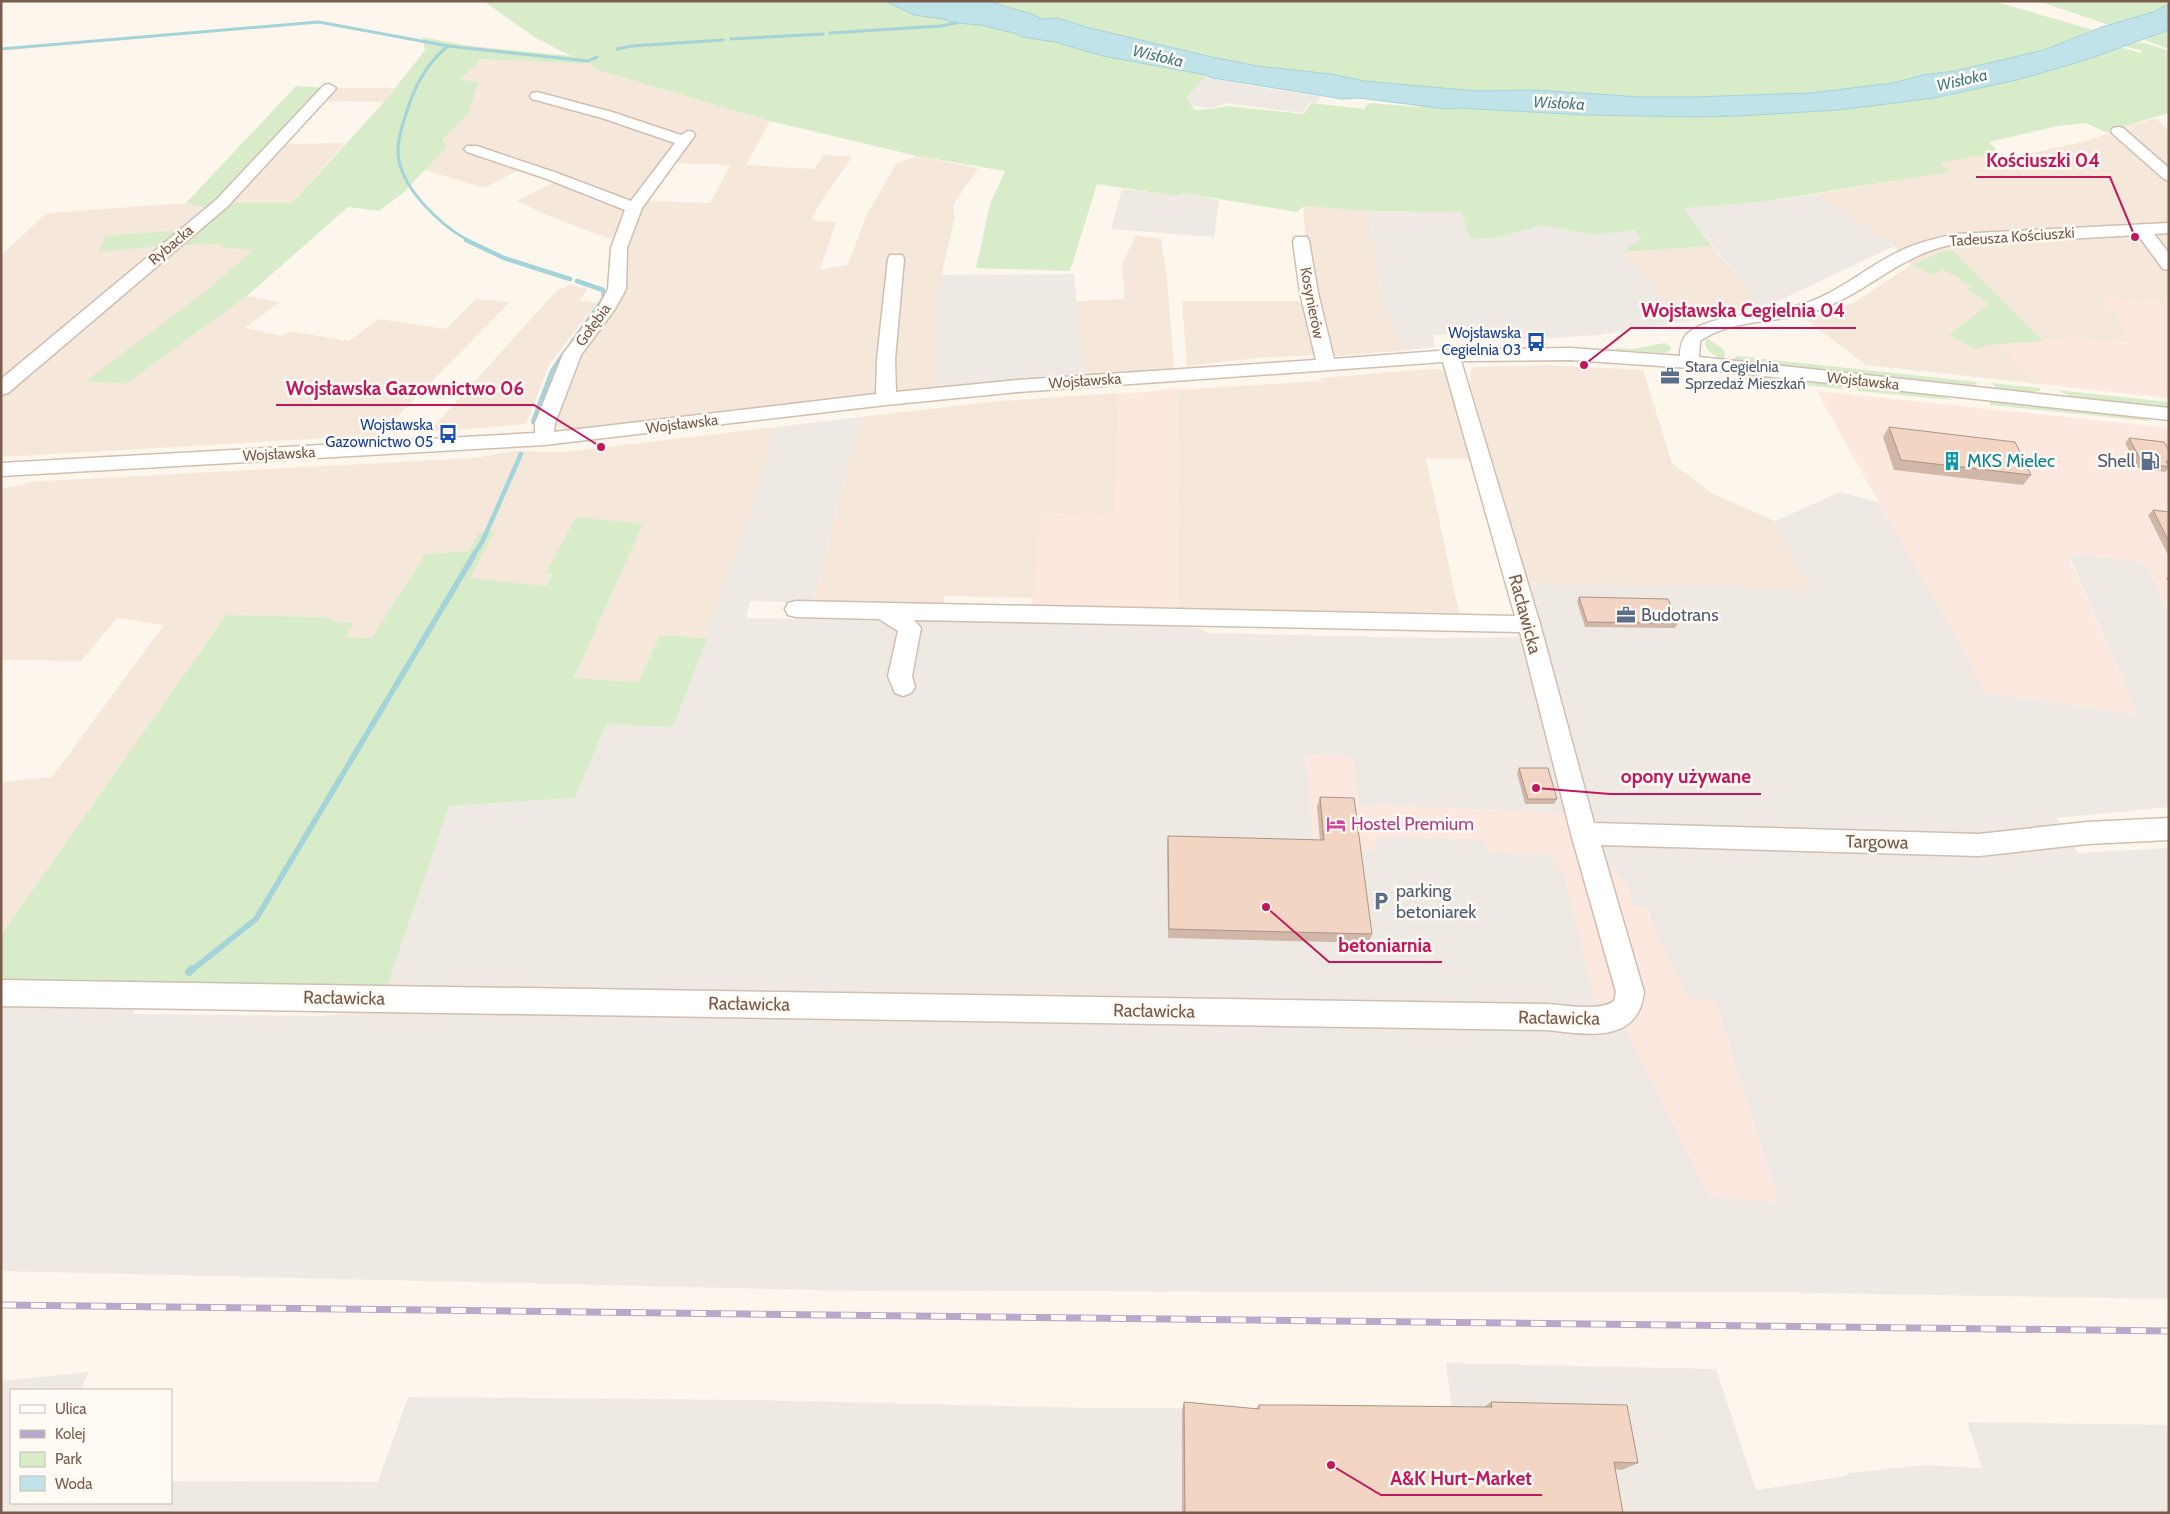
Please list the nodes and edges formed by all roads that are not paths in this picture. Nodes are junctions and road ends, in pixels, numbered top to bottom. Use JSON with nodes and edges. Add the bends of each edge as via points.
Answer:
{"nodes":[{"id":1,"x":329,"y":88,"type":"dead end"},
{"id":2,"x":537,"y":96,"type":"dead end"},
{"id":3,"x":2118,"y":131,"type":"dead end"},
{"id":4,"x":472,"y":149,"type":"dead end"},
{"id":5,"x":2169,"y":176,"type":"edge"},
{"id":6,"x":634,"y":208,"type":"junction"},
{"id":7,"x":2169,"y":228,"type":"edge"},
{"id":8,"x":2144,"y":230,"type":"junction"},
{"id":9,"x":1301,"y":241,"type":"dead end"},
{"id":10,"x":896,"y":260,"type":"dead end"},
{"id":11,"x":2169,"y":265,"type":"edge"},
{"id":12,"x":1450,"y":356,"type":"junction"},
{"id":13,"x":1690,"y":362,"type":"junction"},
{"id":14,"x":1326,"y":365,"type":"junction"},
{"id":15,"x":1,"y":389,"type":"edge"},
{"id":16,"x":886,"y":399,"type":"junction"},
{"id":17,"x":2169,"y":414,"type":"edge"},
{"id":18,"x":544,"y":439,"type":"junction"},
{"id":19,"x":1,"y":470,"type":"edge"},
{"id":20,"x":796,"y":609,"type":"dead end"},
{"id":21,"x":883,"y":611,"type":"junction"},
{"id":22,"x":1529,"y":624,"type":"junction"},
{"id":23,"x":903,"y":687,"type":"dead end"},
{"id":24,"x":2169,"y":829,"type":"edge"},
{"id":25,"x":1584,"y":834,"type":"junction"},
{"id":26,"x":1,"y":993,"type":"edge"}],
"edges":[{"from":1,"to":15,"type":"street","name":"Rybacka","via":[[222,203]]},
{"from":2,"to":6,"type":"street","name":"Gołębia","via":[[685,137]]},
{"from":3,"to":5,"type":"street"},
{"from":4,"to":6,"type":"street"},
{"from":6,"to":18,"type":"street","name":"Gołębia","via":[[619,248],[617,289],[572,354],[545,423]]},
{"from":7,"to":8,"type":"street","name":"Tadeusza Kościuszki"},
{"from":8,"to":11,"type":"street"},
{"from":8,"to":13,"type":"street","name":"Tadeusza Kościuszki","via":[[1957,239],[1930,244],[1892,261],[1824,302],[1784,314],[1707,329],[1692,339],[1688,349]]},
{"from":9,"to":14,"type":"street","name":"Kosynierów"},
{"from":10,"to":16,"type":"street","via":[[886,359]]},
{"from":12,"to":13,"type":"street","name":"Wojsławska","via":[[1571,354]]},
{"from":12,"to":14,"type":"street","name":"Wojsławska"},
{"from":12,"to":22,"type":"street","name":"Racławicka"},
{"from":13,"to":17,"type":"street","name":"Wojsławska"},
{"from":14,"to":16,"type":"street","name":"Wojsławska","via":[[1018,386]]},
{"from":16,"to":18,"type":"street","name":"Wojsławska"},
{"from":18,"to":19,"type":"street","name":"Wojsławska"},
{"from":20,"to":21,"type":"street"},
{"from":21,"to":22,"type":"street"},
{"from":21,"to":23,"type":"street","via":[[910,628],[900,676]]},
{"from":22,"to":25,"type":"street","name":"Racławicka"},
{"from":24,"to":25,"type":"street","name":"Targowa","via":[[2086,833],[1979,845]]},
{"from":25,"to":26,"type":"street","name":"Racławicka","via":[[1630,992],[1624,1011],[1605,1020]]}]}
